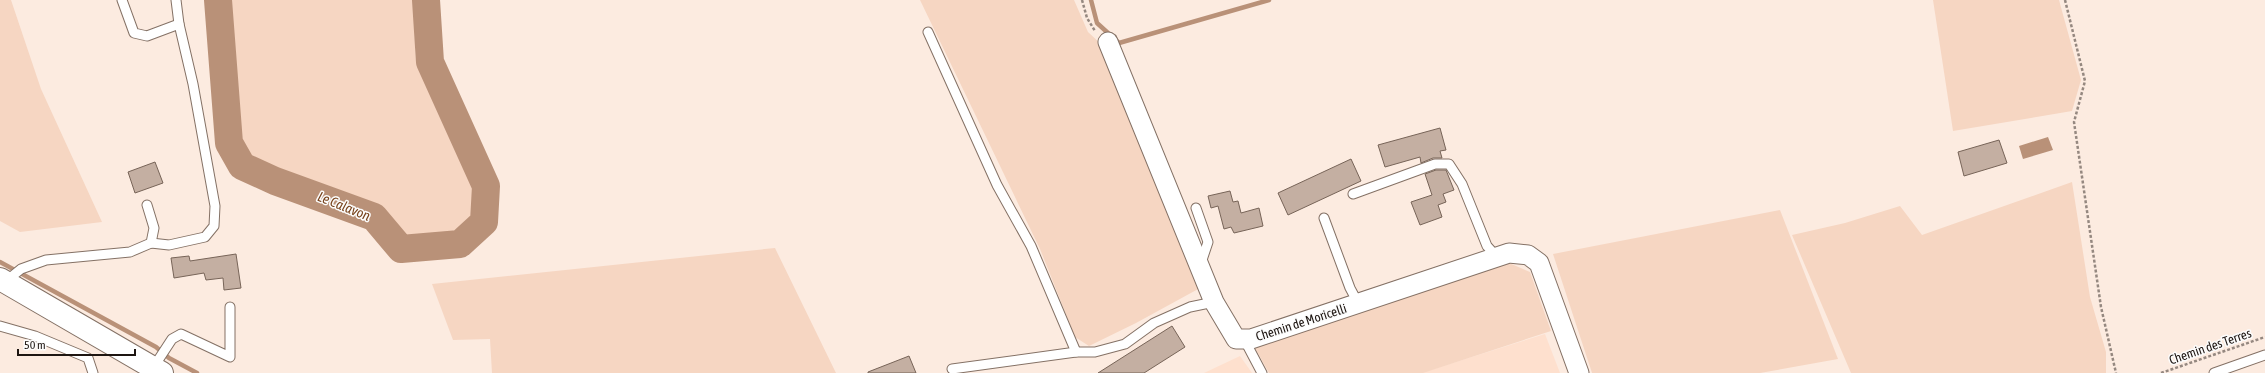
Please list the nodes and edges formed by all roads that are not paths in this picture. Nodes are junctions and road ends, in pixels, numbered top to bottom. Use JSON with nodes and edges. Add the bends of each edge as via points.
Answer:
{"nodes":[{"id":1,"x":122,"y":0,"type":"edge"},
{"id":2,"x":176,"y":0,"type":"edge"},
{"id":3,"x":179,"y":24,"type":"junction"},
{"id":4,"x":928,"y":32,"type":"dead end"},
{"id":5,"x":1108,"y":42,"type":"road end"},
{"id":6,"x":1353,"y":194,"type":"dead end"},
{"id":7,"x":148,"y":205,"type":"dead end"},
{"id":8,"x":1196,"y":208,"type":"dead end"},
{"id":9,"x":1324,"y":218,"type":"dead end"},
{"id":10,"x":151,"y":243,"type":"junction"},
{"id":11,"x":1497,"y":257,"type":"junction"},
{"id":12,"x":1199,"y":267,"type":"junction"},
{"id":13,"x":3,"y":280,"type":"edge"},
{"id":14,"x":1214,"y":302,"type":"junction"},
{"id":15,"x":1358,"y":303,"type":"junction"},
{"id":16,"x":230,"y":307,"type":"dead end"},
{"id":17,"x":0,"y":326,"type":"edge"},
{"id":18,"x":1244,"y":339,"type":"junction"},
{"id":19,"x":1076,"y":352,"type":"junction"},
{"id":20,"x":2265,"y":355,"type":"edge"},
{"id":21,"x":952,"y":369,"type":"dead end"},
{"id":22,"x":158,"y":371,"type":"edge"},
{"id":23,"x":93,"y":373,"type":"edge"},
{"id":24,"x":1262,"y":373,"type":"edge"},
{"id":25,"x":1578,"y":373,"type":"edge"},
{"id":26,"x":2214,"y":373,"type":"edge"}],
"edges":[{"from":1,"to":3,"type":"lane","via":[[134,33],[147,36]]},
{"from":2,"to":3,"type":"lane"},
{"from":3,"to":10,"type":"lane","via":[[193,84],[213,199],[214,226],[206,237],[169,245]]},
{"from":4,"to":19,"type":"lane","via":[[997,185],[1031,246]]},
{"from":5,"to":12,"type":"street","name":"Chemin de Moricelli"},
{"from":6,"to":11,"type":"lane","via":[[1435,164],[1449,164],[1462,184],[1487,246]]},
{"from":7,"to":10,"type":"lane","via":[[154,228]]},
{"from":8,"to":12,"type":"lane","via":[[1208,242]]},
{"from":9,"to":15,"type":"lane"},
{"from":10,"to":13,"type":"lane","via":[[130,252],[46,260],[21,268]]},
{"from":11,"to":15,"type":"street","name":"Chemin de Moricelli"},
{"from":11,"to":25,"type":"street","name":"Chemin de Moricelli","via":[[1509,253],[1528,256],[1539,262]]},
{"from":12,"to":14,"type":"street","name":"Chemin de Moricelli"},
{"from":13,"to":22,"type":"main road"},
{"from":14,"to":18,"type":"street","name":"Chemin de Moricelli","via":[[1236,339]]},
{"from":14,"to":19,"type":"lane","via":[[1190,306],[1154,323],[1125,344],[1095,352]]},
{"from":15,"to":18,"type":"street","name":"Chemin de Moricelli","via":[[1251,339]]},
{"from":16,"to":22,"type":"lane","via":[[230,357],[181,334],[172,339]]},
{"from":17,"to":23,"type":"lane","via":[[35,336],[88,358]]},
{"from":18,"to":24,"type":"lane"},
{"from":19,"to":21,"type":"lane"},
{"from":20,"to":26,"type":"lane"}]}
